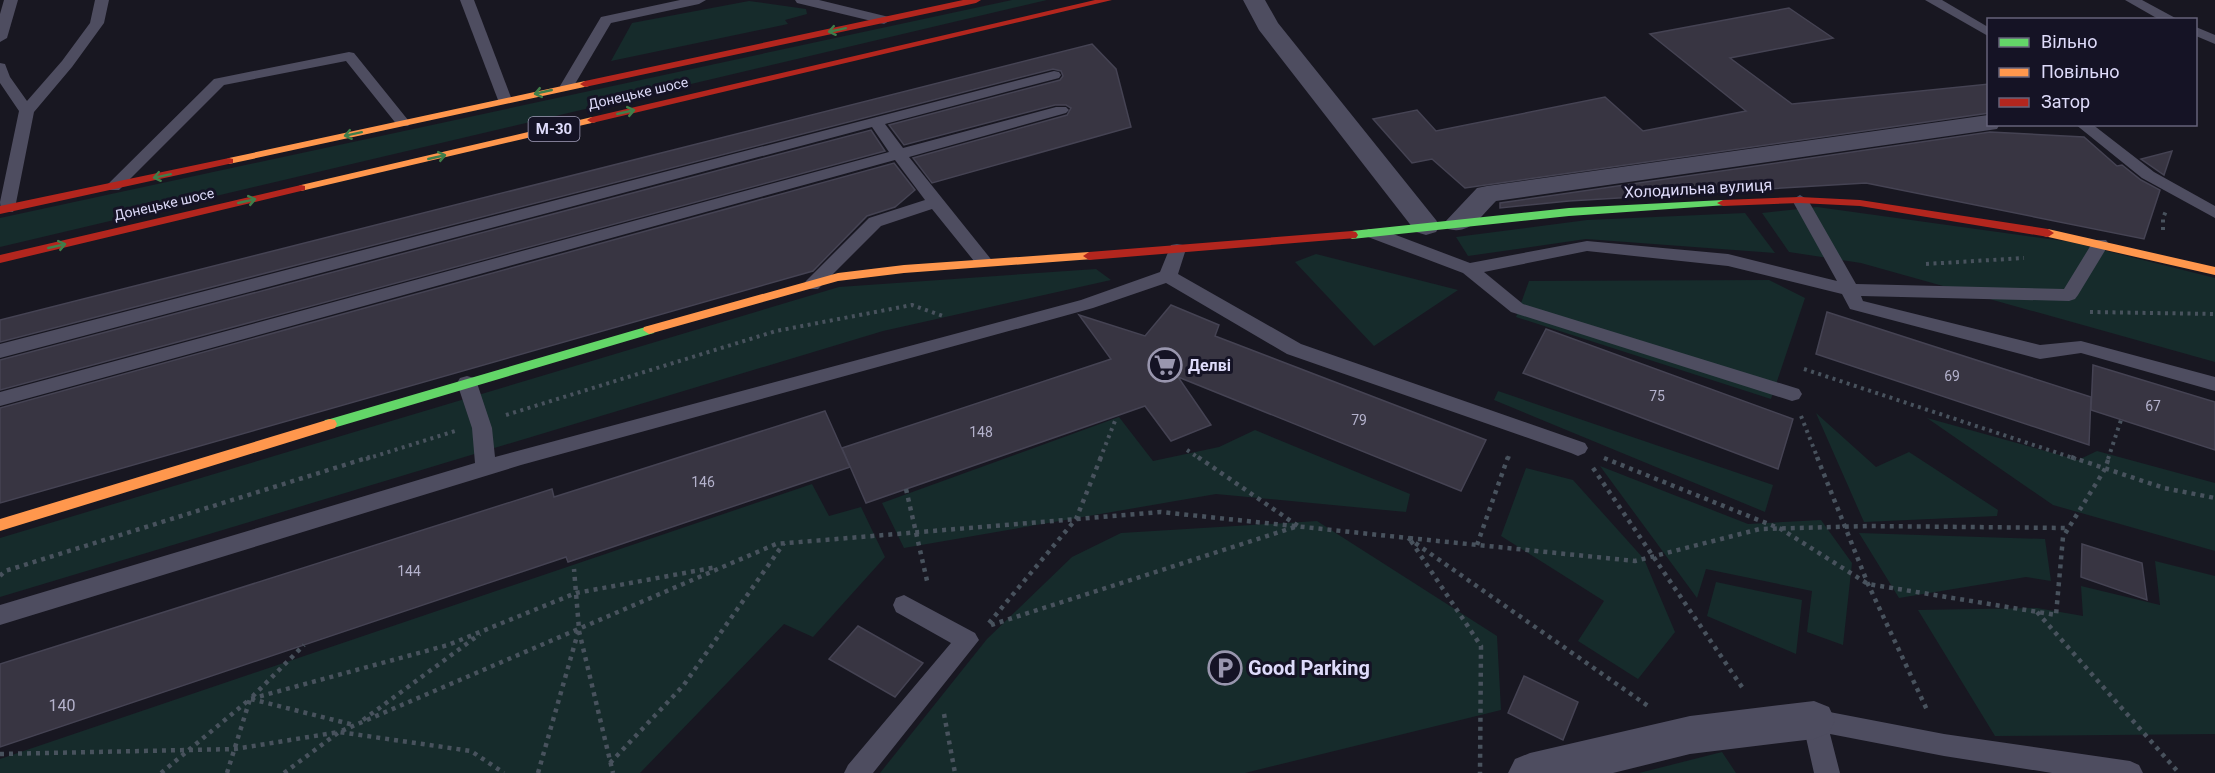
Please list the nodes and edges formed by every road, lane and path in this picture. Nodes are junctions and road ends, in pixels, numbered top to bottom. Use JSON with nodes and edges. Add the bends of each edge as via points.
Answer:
{"nodes":[{"id":1,"x":11,"y":0,"type":"edge"},
{"id":2,"x":102,"y":0,"type":"edge"},
{"id":3,"x":467,"y":0,"type":"edge"},
{"id":4,"x":699,"y":0,"type":"edge"},
{"id":5,"x":802,"y":0,"type":"edge"},
{"id":6,"x":976,"y":0,"type":"edge"},
{"id":7,"x":1107,"y":0,"type":"edge"},
{"id":8,"x":1254,"y":0,"type":"edge"},
{"id":9,"x":1932,"y":0,"type":"edge"},
{"id":10,"x":2168,"y":0,"type":"edge"},
{"id":11,"x":2138,"y":3,"type":"edge"},
{"id":12,"x":2168,"y":18,"type":"edge"},
{"id":13,"x":884,"y":20,"type":"junction"},
{"id":14,"x":1987,"y":31,"type":"edge"},
{"id":15,"x":2197,"y":31,"type":"edge"},
{"id":16,"x":0,"y":38,"type":"edge"},
{"id":17,"x":2215,"y":40,"type":"edge"},
{"id":18,"x":0,"y":67,"type":"edge"},
{"id":19,"x":1054,"y":75,"type":"dead end"},
{"id":20,"x":567,"y":86,"type":"junction"},
{"id":21,"x":505,"y":100,"type":"junction"},
{"id":22,"x":1061,"y":110,"type":"dead end"},
{"id":23,"x":27,"y":111,"type":"junction"},
{"id":24,"x":876,"y":121,"type":"junction"},
{"id":25,"x":403,"y":123,"type":"junction"},
{"id":26,"x":1987,"y":123,"type":"edge"},
{"id":27,"x":2085,"y":126,"type":"edge"},
{"id":28,"x":899,"y":153,"type":"junction"},
{"id":29,"x":113,"y":187,"type":"junction"},
{"id":30,"x":2171,"y":189,"type":"junction"},
{"id":31,"x":1800,"y":200,"type":"junction"},
{"id":32,"x":934,"y":202,"type":"junction"},
{"id":33,"x":3,"y":209,"type":"edge"},
{"id":34,"x":2215,"y":213,"type":"edge"},
{"id":35,"x":1458,"y":223,"type":"junction"},
{"id":36,"x":1426,"y":226,"type":"junction"},
{"id":37,"x":1374,"y":233,"type":"junction"},
{"id":38,"x":1177,"y":249,"type":"junction"},
{"id":39,"x":2096,"y":251,"type":"junction"},
{"id":40,"x":0,"y":259,"type":"edge"},
{"id":41,"x":2174,"y":261,"type":"junction"},
{"id":42,"x":984,"y":262,"type":"junction"},
{"id":43,"x":1921,"y":265,"type":"dead end"},
{"id":44,"x":1469,"y":269,"type":"junction"},
{"id":45,"x":2215,"y":271,"type":"edge"},
{"id":46,"x":1168,"y":276,"type":"junction"},
{"id":47,"x":812,"y":285,"type":"junction"},
{"id":48,"x":1849,"y":290,"type":"junction"},
{"id":49,"x":0,"y":351,"type":"edge"},
{"id":50,"x":1800,"y":368,"type":"dead end"},
{"id":51,"x":467,"y":383,"type":"junction"},
{"id":52,"x":2215,"y":384,"type":"edge"},
{"id":53,"x":1792,"y":394,"type":"joint"},
{"id":54,"x":0,"y":399,"type":"edge"},
{"id":55,"x":2121,"y":420,"type":"dead end"},
{"id":56,"x":1115,"y":421,"type":"dead end"},
{"id":57,"x":1519,"y":428,"type":"junction"},
{"id":58,"x":1578,"y":448,"type":"junction"},
{"id":59,"x":1187,"y":450,"type":"dead end"},
{"id":60,"x":486,"y":468,"type":"junction"},
{"id":61,"x":2105,"y":469,"type":"junction"},
{"id":62,"x":906,"y":489,"type":"dead end"},
{"id":63,"x":2215,"y":498,"type":"edge"},
{"id":64,"x":1076,"y":519,"type":"junction"},
{"id":65,"x":0,"y":525,"type":"edge"},
{"id":66,"x":1299,"y":526,"type":"junction"},
{"id":67,"x":1846,"y":528,"type":"junction"},
{"id":68,"x":2069,"y":528,"type":"junction"},
{"id":69,"x":1781,"y":529,"type":"junction"},
{"id":70,"x":916,"y":532,"type":"junction"},
{"id":71,"x":1408,"y":538,"type":"junction"},
{"id":72,"x":784,"y":543,"type":"junction"},
{"id":73,"x":1477,"y":545,"type":"junction"},
{"id":74,"x":1655,"y":556,"type":"junction"},
{"id":75,"x":724,"y":566,"type":"junction"},
{"id":76,"x":574,"y":569,"type":"dead end"},
{"id":77,"x":1868,"y":584,"type":"junction"},
{"id":78,"x":576,"y":593,"type":"junction"},
{"id":79,"x":904,"y":605,"type":"dead end"},
{"id":80,"x":2037,"y":612,"type":"junction"},
{"id":81,"x":0,"y":615,"type":"edge"},
{"id":82,"x":936,"y":624,"type":"junction"},
{"id":83,"x":486,"y":629,"type":"junction"},
{"id":84,"x":579,"y":629,"type":"junction"},
{"id":85,"x":304,"y":645,"type":"dead end"},
{"id":86,"x":250,"y":699,"type":"junction"},
{"id":87,"x":943,"y":706,"type":"dead end"},
{"id":88,"x":1814,"y":720,"type":"junction"},
{"id":89,"x":356,"y":726,"type":"junction"},
{"id":90,"x":1768,"y":726,"type":"junction"},
{"id":91,"x":339,"y":732,"type":"junction"},
{"id":92,"x":1690,"y":735,"type":"junction"},
{"id":93,"x":1944,"y":745,"type":"junction"},
{"id":94,"x":235,"y":749,"type":"junction"},
{"id":95,"x":189,"y":750,"type":"junction"},
{"id":96,"x":0,"y":754,"type":"edge"},
{"id":97,"x":610,"y":763,"type":"junction"},
{"id":98,"x":161,"y":773,"type":"edge"},
{"id":99,"x":227,"y":773,"type":"edge"},
{"id":100,"x":284,"y":773,"type":"edge"},
{"id":101,"x":504,"y":773,"type":"edge"},
{"id":102,"x":538,"y":773,"type":"edge"},
{"id":103,"x":612,"y":773,"type":"edge"},
{"id":104,"x":857,"y":773,"type":"edge"},
{"id":105,"x":955,"y":773,"type":"edge"},
{"id":106,"x":1480,"y":773,"type":"edge"},
{"id":107,"x":1530,"y":773,"type":"edge"},
{"id":108,"x":1827,"y":773,"type":"edge"},
{"id":109,"x":2130,"y":773,"type":"edge"},
{"id":110,"x":2179,"y":773,"type":"edge"}],
"edges":[{"from":1,"to":16,"type":"lane"},
{"from":2,"to":23,"type":"lane","via":[[97,23]]},
{"from":3,"to":21,"type":"lane"},
{"from":4,"to":20,"type":"lane","via":[[606,20]]},
{"from":5,"to":13,"type":"lane"},
{"from":6,"to":13,"type":"main road","name":"Донецьке шосе","number":"М-30"},
{"from":40,"to":7,"type":"main road","name":"Донецьке шосе","number":"М-30","one_way":true},
{"from":8,"to":36,"type":"street","via":[[1267,25]]},
{"from":9,"to":14,"type":"lane"},
{"from":10,"to":11,"type":"lane"},
{"from":11,"to":12,"type":"lane"},
{"from":13,"to":20,"type":"main road","name":"Донецьке шосе","number":"М-30","one_way":true},
{"from":15,"to":17,"type":"lane"},
{"from":18,"to":23,"type":"lane"},
{"from":19,"to":24,"type":"lane"},
{"from":20,"to":21,"type":"main road","name":"Донецьке шосе","number":"М-30","one_way":true},
{"from":21,"to":25,"type":"main road","name":"Донецьке шосе","number":"М-30"},
{"from":22,"to":28,"type":"lane"},
{"from":23,"to":33,"type":"lane"},
{"from":24,"to":28,"type":"lane"},
{"from":24,"to":49,"type":"lane"},
{"from":25,"to":29,"type":"main road","name":"Донецьке шосе","number":"М-30","one_way":true},
{"from":25,"to":29,"type":"lane","via":[[349,56],[219,82]]},
{"from":26,"to":35,"type":"street","via":[[1487,194]]},
{"from":27,"to":30,"type":"lane"},
{"from":28,"to":32,"type":"lane"},
{"from":28,"to":54,"type":"lane"},
{"from":29,"to":33,"type":"main road","name":"Донецьке шосе","number":"М-30"},
{"from":30,"to":34,"type":"lane"},
{"from":30,"to":41,"type":"path","via":[[2175,196],[2163,218],[2163,243]]},
{"from":31,"to":35,"type":"main road","name":"Холодильна вулиця","via":[[1684,204]]},
{"from":31,"to":39,"type":"main road","name":"Холодильна вулиця","via":[[1860,203],[2031,229]]},
{"from":31,"to":48,"type":"lane"},
{"from":32,"to":42,"type":"lane"},
{"from":32,"to":47,"type":"lane","via":[[875,222]]},
{"from":35,"to":36,"type":"main road","name":"Холодильна вулиця"},
{"from":36,"to":37,"type":"main road","name":"Холодильна вулиця"},
{"from":37,"to":38,"type":"main road","name":"Холодильна вулиця"},
{"from":37,"to":44,"type":"lane"},
{"from":38,"to":42,"type":"main road","name":"Холодильна вулиця"},
{"from":38,"to":46,"type":"lane"},
{"from":39,"to":41,"type":"main road","name":"Холодильна вулиця"},
{"from":39,"to":43,"type":"path"},
{"from":39,"to":48,"type":"lane","via":[[2069,295]]},
{"from":41,"to":45,"type":"main road","name":"Холодильна вулиця"},
{"from":42,"to":47,"type":"main road","name":"Холодильна вулиця","via":[[838,278]]},
{"from":44,"to":48,"type":"lane","via":[[1587,246],[1728,260]]},
{"from":44,"to":53,"type":"lane","via":[[1517,308]]},
{"from":46,"to":57,"type":"lane","via":[[1294,349]]},
{"from":46,"to":60,"type":"lane","via":[[1012,326]]},
{"from":47,"to":51,"type":"main road","name":"Холодильна вулиця"},
{"from":48,"to":52,"type":"lane","via":[[1856,305],[2040,352],[2082,347]]},
{"from":50,"to":61,"type":"path"},
{"from":51,"to":60,"type":"lane","via":[[482,428]]},
{"from":51,"to":65,"type":"main road","name":"Холодильна вулиця"},
{"from":53,"to":67,"type":"path"},
{"from":55,"to":61,"type":"path"},
{"from":56,"to":64,"type":"path"},
{"from":57,"to":58,"type":"lane"},
{"from":57,"to":73,"type":"path"},
{"from":58,"to":69,"type":"path"},
{"from":58,"to":74,"type":"path"},
{"from":59,"to":66,"type":"path"},
{"from":60,"to":81,"type":"lane"},
{"from":61,"to":63,"type":"path","via":[[2164,488]]},
{"from":61,"to":68,"type":"path"},
{"from":62,"to":70,"type":"path"},
{"from":64,"to":66,"type":"path","via":[[1161,512]]},
{"from":64,"to":66,"type":"path","via":[[987,626]]},
{"from":64,"to":70,"type":"path"},
{"from":66,"to":71,"type":"path"},
{"from":67,"to":68,"type":"path"},
{"from":67,"to":69,"type":"path"},
{"from":67,"to":77,"type":"path"},
{"from":68,"to":80,"type":"path","via":[[2063,537],[2056,615]]},
{"from":69,"to":74,"type":"path","via":[[1760,529]]},
{"from":69,"to":77,"type":"path"},
{"from":70,"to":72,"type":"path"},
{"from":70,"to":82,"type":"path"},
{"from":71,"to":73,"type":"path"},
{"from":71,"to":92,"type":"path"},
{"from":71,"to":106,"type":"path","via":[[1481,646]]},
{"from":72,"to":75,"type":"path"},
{"from":72,"to":97,"type":"path","via":[[683,686]]},
{"from":73,"to":74,"type":"path","via":[[1635,561]]},
{"from":74,"to":90,"type":"path"},
{"from":75,"to":78,"type":"path"},
{"from":75,"to":84,"type":"path"},
{"from":76,"to":78,"type":"path"},
{"from":77,"to":80,"type":"path"},
{"from":77,"to":93,"type":"path"},
{"from":78,"to":83,"type":"path"},
{"from":78,"to":84,"type":"path"},
{"from":79,"to":82,"type":"lane"},
{"from":80,"to":110,"type":"path"},
{"from":82,"to":104,"type":"lane","via":[[966,640]]},
{"from":83,"to":86,"type":"path","via":[[448,645]]},
{"from":83,"to":89,"type":"path"},
{"from":84,"to":89,"type":"path"},
{"from":84,"to":97,"type":"path"},
{"from":84,"to":102,"type":"path"},
{"from":85,"to":86,"type":"path"},
{"from":86,"to":89,"type":"path"},
{"from":86,"to":94,"type":"path"},
{"from":86,"to":95,"type":"path"},
{"from":87,"to":105,"type":"path"},
{"from":88,"to":90,"type":"street"},
{"from":88,"to":93,"type":"lane"},
{"from":88,"to":108,"type":"lane"},
{"from":89,"to":91,"type":"path"},
{"from":90,"to":92,"type":"street"},
{"from":91,"to":94,"type":"path"},
{"from":91,"to":100,"type":"path"},
{"from":91,"to":101,"type":"path","via":[[471,751]]},
{"from":92,"to":107,"type":"street"},
{"from":93,"to":109,"type":"lane"},
{"from":94,"to":95,"type":"path"},
{"from":94,"to":99,"type":"path"},
{"from":95,"to":96,"type":"path"},
{"from":95,"to":98,"type":"path"},
{"from":97,"to":103,"type":"path"}]}
